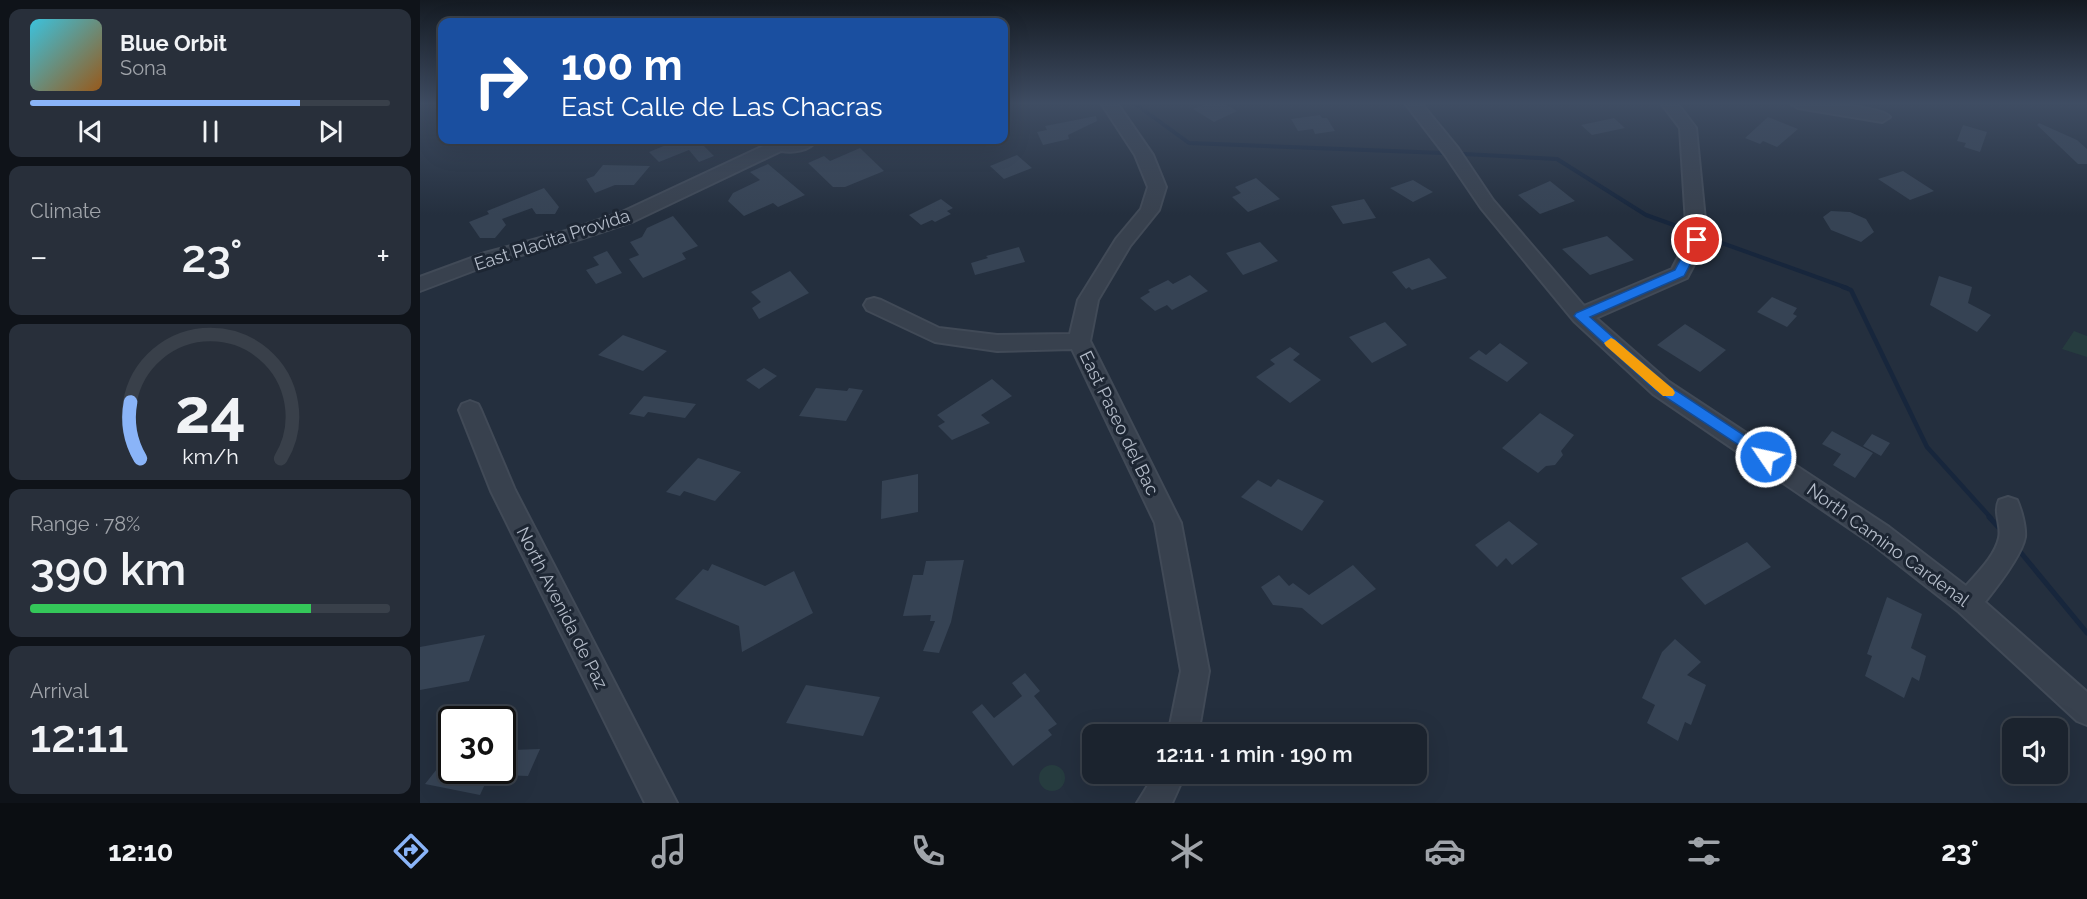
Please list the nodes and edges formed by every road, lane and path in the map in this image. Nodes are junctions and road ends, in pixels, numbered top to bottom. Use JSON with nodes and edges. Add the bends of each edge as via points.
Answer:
{"nodes":[{"id":1,"x":1135,"y":140,"type":"edge"},
{"id":2,"x":1443,"y":140,"type":"edge"},
{"id":3,"x":1689,"y":140,"type":"edge"},
{"id":4,"x":775,"y":144,"type":"edge"},
{"id":5,"x":785,"y":144,"type":"edge"},
{"id":6,"x":801,"y":144,"type":"edge"},
{"id":7,"x":453,"y":271,"type":"junction"},
{"id":8,"x":420,"y":284,"type":"edge"},
{"id":9,"x":420,"y":291,"type":"edge"},
{"id":10,"x":874,"y":305,"type":"dead end"},
{"id":11,"x":1581,"y":316,"type":"junction"},
{"id":12,"x":1079,"y":341,"type":"junction"},
{"id":13,"x":470,"y":410,"type":"dead end"},
{"id":14,"x":2008,"y":507,"type":"dead end"},
{"id":15,"x":1968,"y":603,"type":"junction"},
{"id":16,"x":2087,"y":711,"type":"edge"},
{"id":17,"x":1185,"y":724,"type":"edge"},
{"id":18,"x":1167,"y":784,"type":"edge"},
{"id":19,"x":661,"y":803,"type":"edge"},
{"id":20,"x":1153,"y":803,"type":"edge"}],
"edges":[{"from":1,"to":12,"type":"street","name":"East Paseo del Bac","via":[[1157,187],[1150,210],[1122,245],[1088,300]]},
{"from":2,"to":11,"type":"street","name":"North Camino Cardenal","via":[[1487,204]]},
{"from":3,"to":11,"type":"street","via":[[1697,240],[1680,273]]},
{"from":4,"to":7,"type":"street","name":"East Placita Provida","via":[[627,217]]},
{"from":5,"to":6,"type":"street","name":"East Placita Provida"},
{"from":7,"to":8,"type":"street","name":"East Placita Provida"},
{"from":7,"to":9,"type":"street","name":"East Placita Provida"},
{"from":10,"to":12,"type":"street","via":[[935,335],[998,343]]},
{"from":11,"to":15,"type":"street","name":"North Camino Cardenal","via":[[1661,388],[1880,535]]},
{"from":12,"to":17,"type":"street","name":"East Paseo del Bac","via":[[1168,523],[1196,671]]},
{"from":13,"to":19,"type":"street","name":"North Avenida de Paz","via":[[503,491]]},
{"from":14,"to":15,"type":"street","via":[[2012,537],[1997,568]]},
{"from":15,"to":16,"type":"street","name":"North Camino Cardenal"},
{"from":18,"to":20,"type":"street"}]}
